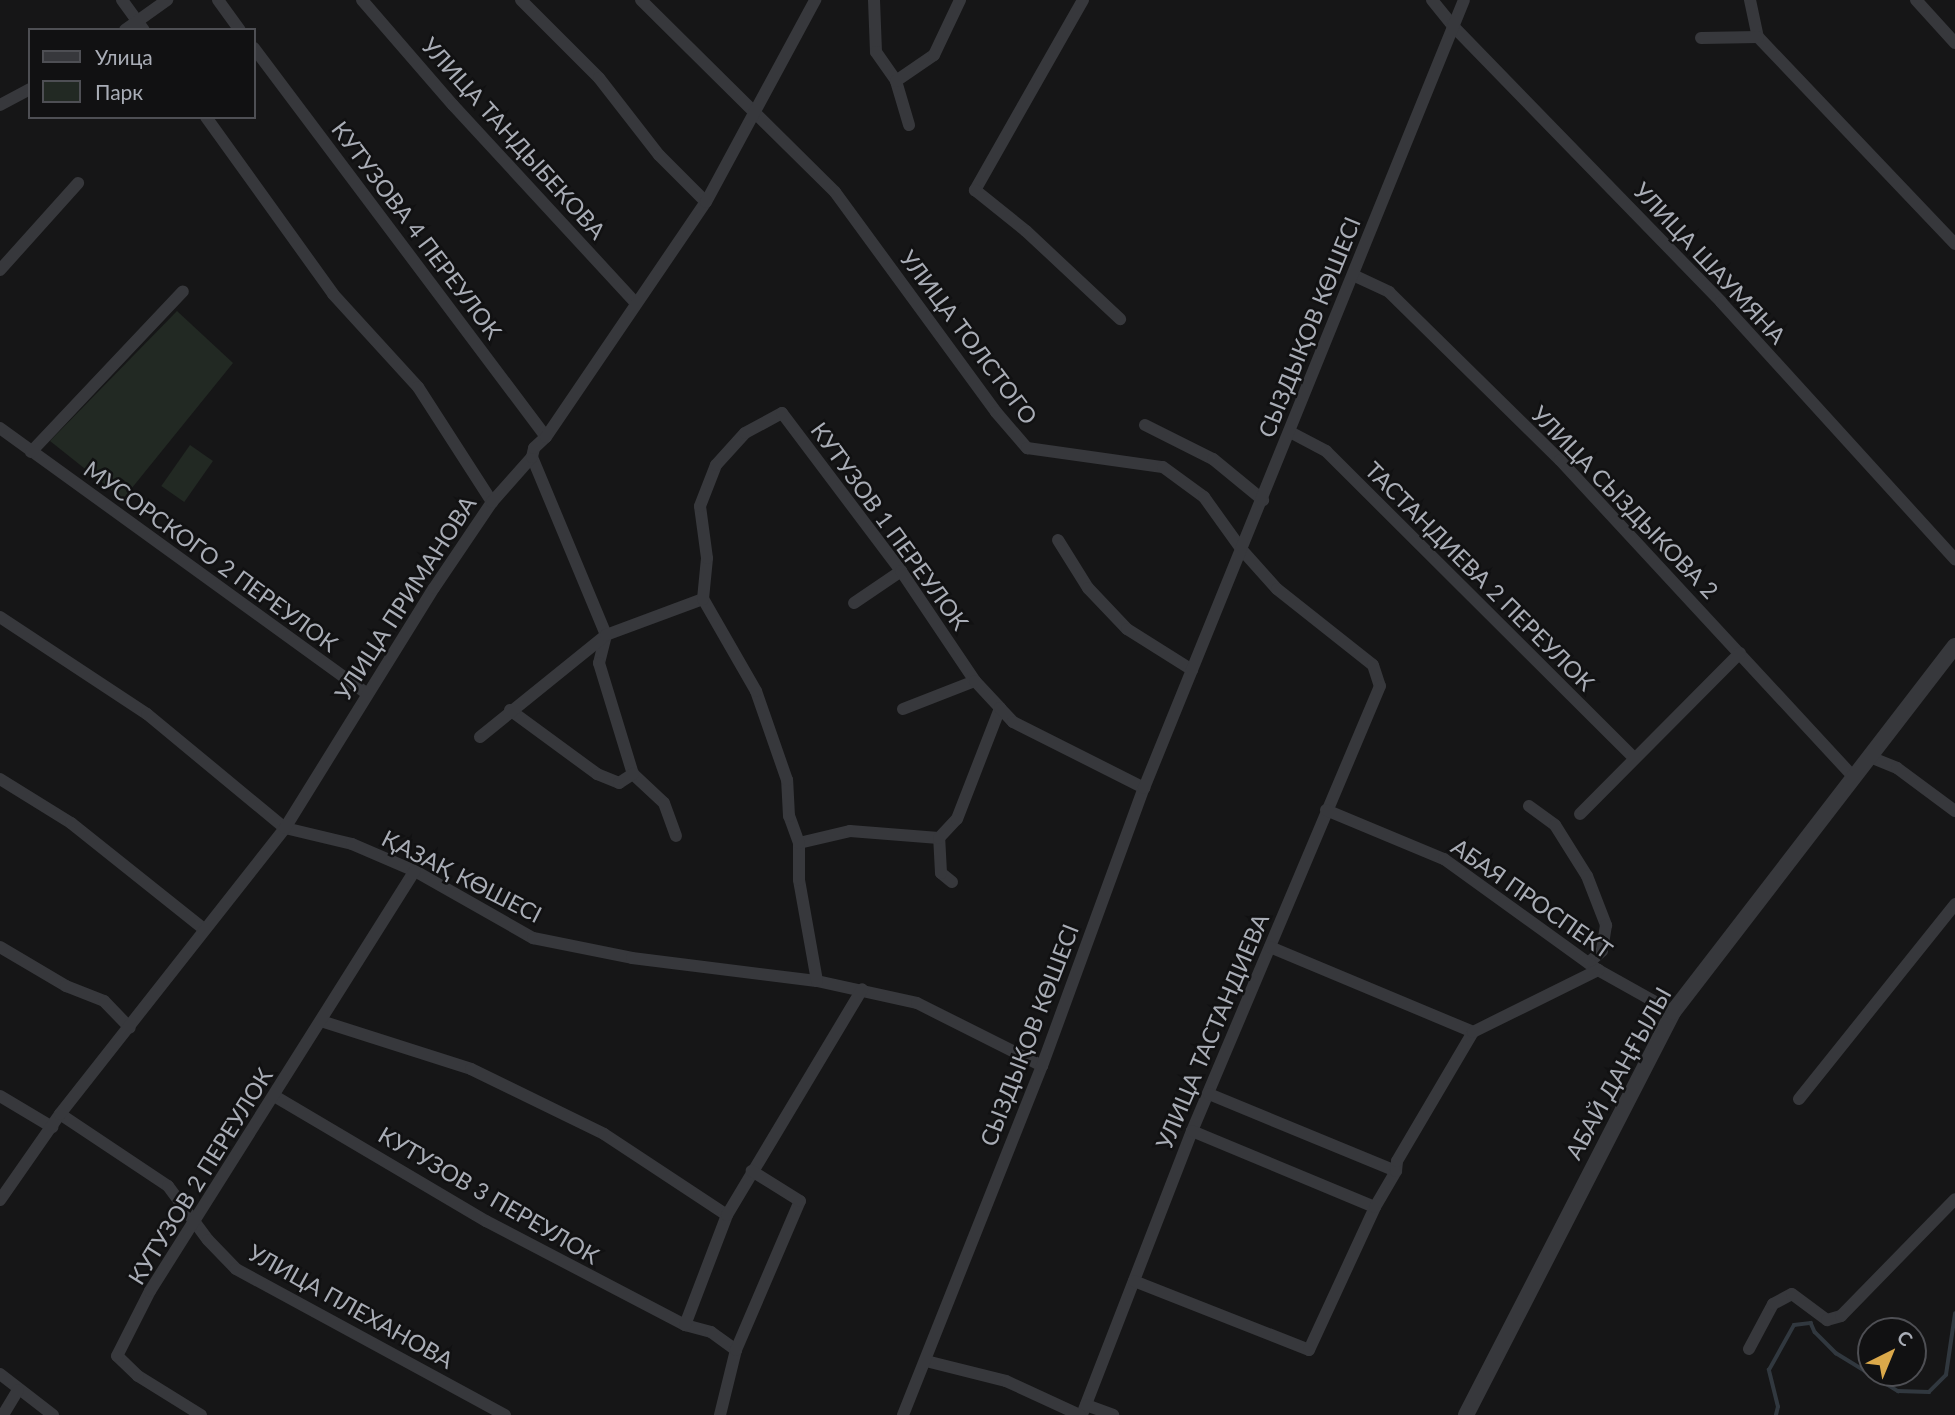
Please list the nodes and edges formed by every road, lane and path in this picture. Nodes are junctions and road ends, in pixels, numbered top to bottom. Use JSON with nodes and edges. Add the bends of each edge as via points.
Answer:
{"nodes":[{"id":1,"x":122,"y":0,"type":"edge"},
{"id":2,"x":167,"y":0,"type":"edge"},
{"id":3,"x":218,"y":0,"type":"edge"},
{"id":4,"x":362,"y":0,"type":"edge"},
{"id":5,"x":521,"y":0,"type":"edge"},
{"id":6,"x":816,"y":0,"type":"edge"},
{"id":7,"x":874,"y":0,"type":"edge"},
{"id":8,"x":960,"y":0,"type":"edge"},
{"id":9,"x":1083,"y":0,"type":"edge"},
{"id":10,"x":1432,"y":0,"type":"edge"},
{"id":11,"x":1464,"y":0,"type":"edge"},
{"id":12,"x":1750,"y":0,"type":"edge"},
{"id":13,"x":1916,"y":0,"type":"edge"},
{"id":14,"x":644,"y":1,"type":"edge"},
{"id":15,"x":140,"y":25,"type":"edge"},
{"id":16,"x":1452,"y":25,"type":"junction"},
{"id":17,"x":239,"y":28,"type":"edge"},
{"id":18,"x":1758,"y":37,"type":"junction"},
{"id":19,"x":1701,"y":38,"type":"dead end"},
{"id":20,"x":1955,"y":43,"type":"edge"},
{"id":21,"x":256,"y":51,"type":"edge"},
{"id":22,"x":896,"y":81,"type":"junction"},
{"id":23,"x":28,"y":90,"type":"edge"},
{"id":24,"x":0,"y":105,"type":"edge"},
{"id":25,"x":754,"y":112,"type":"junction"},
{"id":26,"x":207,"y":119,"type":"edge"},
{"id":27,"x":909,"y":125,"type":"dead end"},
{"id":28,"x":79,"y":183,"type":"dead end"},
{"id":29,"x":706,"y":202,"type":"junction"},
{"id":30,"x":1955,"y":244,"type":"edge"},
{"id":31,"x":0,"y":270,"type":"edge"},
{"id":32,"x":1353,"y":275,"type":"junction"},
{"id":33,"x":183,"y":291,"type":"dead end"},
{"id":34,"x":635,"y":303,"type":"junction"},
{"id":35,"x":1120,"y":319,"type":"dead end"},
{"id":36,"x":1145,"y":425,"type":"dead end"},
{"id":37,"x":0,"y":428,"type":"edge"},
{"id":38,"x":1290,"y":432,"type":"junction"},
{"id":39,"x":546,"y":437,"type":"junction"},
{"id":40,"x":31,"y":452,"type":"junction"},
{"id":41,"x":532,"y":457,"type":"junction"},
{"id":42,"x":1263,"y":500,"type":"junction"},
{"id":43,"x":492,"y":502,"type":"junction"},
{"id":44,"x":1058,"y":540,"type":"dead end"},
{"id":45,"x":1242,"y":550,"type":"junction"},
{"id":46,"x":1955,"y":559,"type":"edge"},
{"id":47,"x":901,"y":571,"type":"junction"},
{"id":48,"x":703,"y":599,"type":"junction"},
{"id":49,"x":854,"y":603,"type":"dead end"},
{"id":50,"x":0,"y":617,"type":"edge"},
{"id":51,"x":606,"y":635,"type":"junction"},
{"id":52,"x":1955,"y":646,"type":"edge"},
{"id":53,"x":1740,"y":653,"type":"junction"},
{"id":54,"x":1374,"y":666,"type":"joint"},
{"id":55,"x":1192,"y":670,"type":"junction"},
{"id":56,"x":975,"y":681,"type":"junction"},
{"id":57,"x":367,"y":694,"type":"junction"},
{"id":58,"x":1000,"y":708,"type":"junction"},
{"id":59,"x":903,"y":709,"type":"dead end"},
{"id":60,"x":510,"y":710,"type":"junction"},
{"id":61,"x":480,"y":737,"type":"dead end"},
{"id":62,"x":1870,"y":757,"type":"junction"},
{"id":63,"x":1634,"y":758,"type":"junction"},
{"id":64,"x":632,"y":774,"type":"junction"},
{"id":65,"x":1853,"y":776,"type":"junction"},
{"id":66,"x":0,"y":779,"type":"edge"},
{"id":67,"x":1144,"y":788,"type":"junction"},
{"id":68,"x":1529,"y":806,"type":"dead end"},
{"id":69,"x":1326,"y":810,"type":"junction"},
{"id":70,"x":1955,"y":811,"type":"edge"},
{"id":71,"x":1580,"y":814,"type":"dead end"},
{"id":72,"x":285,"y":828,"type":"junction"},
{"id":73,"x":676,"y":836,"type":"dead end"},
{"id":74,"x":939,"y":838,"type":"junction"},
{"id":75,"x":799,"y":843,"type":"junction"},
{"id":76,"x":415,"y":871,"type":"junction"},
{"id":77,"x":952,"y":882,"type":"dead end"},
{"id":78,"x":1955,"y":904,"type":"edge"},
{"id":79,"x":204,"y":929,"type":"junction"},
{"id":80,"x":0,"y":947,"type":"edge"},
{"id":81,"x":1270,"y":947,"type":"junction"},
{"id":82,"x":1593,"y":967,"type":"junction"},
{"id":83,"x":817,"y":981,"type":"junction"},
{"id":84,"x":862,"y":989,"type":"junction"},
{"id":85,"x":1673,"y":1012,"type":"junction"},
{"id":86,"x":321,"y":1021,"type":"junction"},
{"id":87,"x":130,"y":1028,"type":"junction"},
{"id":88,"x":1473,"y":1032,"type":"junction"},
{"id":89,"x":1042,"y":1066,"type":"junction"},
{"id":90,"x":1209,"y":1094,"type":"junction"},
{"id":91,"x":0,"y":1096,"type":"edge"},
{"id":92,"x":276,"y":1097,"type":"junction"},
{"id":93,"x":1799,"y":1099,"type":"dead end"},
{"id":94,"x":60,"y":1114,"type":"junction"},
{"id":95,"x":52,"y":1127,"type":"junction"},
{"id":96,"x":1192,"y":1131,"type":"junction"},
{"id":97,"x":752,"y":1171,"type":"junction"},
{"id":98,"x":1396,"y":1171,"type":"junction"},
{"id":99,"x":1955,"y":1199,"type":"edge"},
{"id":100,"x":0,"y":1200,"type":"edge"},
{"id":101,"x":1376,"y":1207,"type":"junction"},
{"id":102,"x":727,"y":1215,"type":"junction"},
{"id":103,"x":196,"y":1222,"type":"junction"},
{"id":104,"x":1134,"y":1281,"type":"junction"},
{"id":105,"x":685,"y":1325,"type":"junction"},
{"id":106,"x":1749,"y":1349,"type":"dead end"},
{"id":107,"x":736,"y":1350,"type":"junction"},
{"id":108,"x":926,"y":1361,"type":"junction"},
{"id":109,"x":0,"y":1374,"type":"edge"},
{"id":110,"x":18,"y":1390,"type":"junction"},
{"id":111,"x":1083,"y":1412,"type":"edge"},
{"id":112,"x":3,"y":1415,"type":"edge"},
{"id":113,"x":53,"y":1415,"type":"edge"},
{"id":114,"x":201,"y":1415,"type":"edge"},
{"id":115,"x":505,"y":1415,"type":"edge"},
{"id":116,"x":720,"y":1415,"type":"edge"},
{"id":117,"x":903,"y":1415,"type":"edge"},
{"id":118,"x":1113,"y":1415,"type":"edge"},
{"id":119,"x":1466,"y":1415,"type":"edge"}],
"edges":[{"from":1,"to":15,"type":"street"},
{"from":2,"to":15,"type":"street"},
{"from":3,"to":17,"type":"street"},
{"from":4,"to":34,"type":"street","name":"УЛИЦА ТАНДЫБЕКОВА"},
{"from":5,"to":29,"type":"street","via":[[599,78],[659,155]]},
{"from":6,"to":25,"type":"street","name":"УЛИЦА ПРИМАНОВА"},
{"from":7,"to":22,"type":"street","via":[[876,52]]},
{"from":8,"to":22,"type":"street","via":[[934,55]]},
{"from":9,"to":35,"type":"street","via":[[975,190]]},
{"from":10,"to":16,"type":"street","name":"УЛИЦА ШАУМЯНА"},
{"from":11,"to":16,"type":"street","name":"СЫЗДЫҚОВ КӨШЕСІ"},
{"from":12,"to":18,"type":"street"},
{"from":13,"to":20,"type":"street"},
{"from":14,"to":25,"type":"street","name":"УЛИЦА ТОЛСТОГО"},
{"from":16,"to":32,"type":"street","name":"СЫЗДЫҚОВ КӨШЕСІ"},
{"from":16,"to":46,"type":"street","name":"УЛИЦА ШАУМЯНА","via":[[1721,302]]},
{"from":18,"to":19,"type":"street"},
{"from":18,"to":30,"type":"street"},
{"from":21,"to":39,"type":"street","name":"КУТУЗОВА 4 ПЕРЕУЛОК"},
{"from":22,"to":27,"type":"street"},
{"from":23,"to":24,"type":"street"},
{"from":25,"to":29,"type":"street","name":"УЛИЦА ПРИМАНОВА"},
{"from":25,"to":45,"type":"street","name":"УЛИЦА ТОЛСТОГО","via":[[835,192],[1027,448],[1163,467],[1204,497]]},
{"from":26,"to":43,"type":"street","via":[[333,294],[418,387]]},
{"from":28,"to":31,"type":"street"},
{"from":29,"to":34,"type":"street","name":"УЛИЦА ПРИМАНОВА"},
{"from":32,"to":38,"type":"street","name":"СЫЗДЫҚОВ КӨШЕСІ"},
{"from":32,"to":53,"type":"street","name":"УЛИЦА СЫЗДЫКОВА 2","via":[[1399,301],[1560,460]]},
{"from":33,"to":40,"type":"street"},
{"from":34,"to":39,"type":"street","name":"УЛИЦА ПРИМАНОВА"},
{"from":36,"to":42,"type":"street","via":[[1213,459]]},
{"from":37,"to":40,"type":"street","name":"МУСОРСКОГО 2 ПЕРЕУЛОК"},
{"from":38,"to":42,"type":"street","name":"СЫЗДЫҚОВ КӨШЕСІ"},
{"from":38,"to":63,"type":"street","name":"ТАСТАНДИЕВА 2 ПЕРЕУЛОК","via":[[1326,451]]},
{"from":39,"to":41,"type":"street","name":"УЛИЦА ПРИМАНОВА","via":[[534,448]]},
{"from":40,"to":57,"type":"street","name":"МУСОРСКОГО 2 ПЕРЕУЛОК"},
{"from":41,"to":43,"type":"street","name":"УЛИЦА ПРИМАНОВА"},
{"from":41,"to":51,"type":"street"},
{"from":42,"to":45,"type":"street","name":"СЫЗДЫҚОВ КӨШЕСІ"},
{"from":43,"to":57,"type":"street","name":"УЛИЦА ПРИМАНОВА"},
{"from":44,"to":55,"type":"street","via":[[1088,588],[1127,629]]},
{"from":45,"to":54,"type":"street","name":"УЛИЦА ТОЛСТОГО","via":[[1277,589]]},
{"from":45,"to":55,"type":"street","name":"СЫЗДЫҚОВ КӨШЕСІ"},
{"from":47,"to":48,"type":"street","name":"КУТУЗОВ 1 ПЕРЕУЛОК","via":[[782,413],[745,433],[716,465],[700,506],[707,558]]},
{"from":47,"to":49,"type":"street"},
{"from":47,"to":56,"type":"street","name":"КУТУЗОВ 1 ПЕРЕУЛОК"},
{"from":48,"to":51,"type":"street"},
{"from":48,"to":75,"type":"street","via":[[756,691],[786,780],[789,817]]},
{"from":50,"to":72,"type":"street","name":"ҚАЗАҚ КӨШЕСІ","via":[[147,713]]},
{"from":51,"to":60,"type":"street"},
{"from":51,"to":64,"type":"street","via":[[599,663]]},
{"from":52,"to":62,"type":"street","name":"АБАЙ ДАҢҒЫЛЫ"},
{"from":53,"to":63,"type":"street"},
{"from":53,"to":65,"type":"street","name":"УЛИЦА СЫЗДЫКОВА 2"},
{"from":54,"to":69,"type":"street","name":"УЛИЦА ТАСТАНДИЕВА","via":[[1380,686]]},
{"from":55,"to":67,"type":"street","name":"СЫЗДЫҚОВ КӨШЕСІ"},
{"from":56,"to":58,"type":"street","name":"КУТУЗОВ 1 ПЕРЕУЛОК"},
{"from":56,"to":59,"type":"street"},
{"from":57,"to":72,"type":"street","name":"УЛИЦА ПРИМАНОВА"},
{"from":58,"to":67,"type":"street","name":"КУТУЗОВ 1 ПЕРЕУЛОК","via":[[1013,722]]},
{"from":58,"to":74,"type":"street","via":[[957,819]]},
{"from":60,"to":61,"type":"street"},
{"from":60,"to":64,"type":"street","via":[[597,774],[619,783]]},
{"from":62,"to":65,"type":"street","name":"АБАЙ ДАҢҒЫЛЫ"},
{"from":62,"to":70,"type":"street","via":[[1896,768]]},
{"from":63,"to":71,"type":"street"},
{"from":64,"to":73,"type":"street","via":[[664,803]]},
{"from":65,"to":85,"type":"street","name":"АБАЙ ДАҢҒЫЛЫ"},
{"from":66,"to":79,"type":"street","via":[[71,823]]},
{"from":67,"to":89,"type":"street","name":"СЫЗДЫҚОВ КӨШЕСІ"},
{"from":68,"to":82,"type":"street","via":[[1555,825],[1587,876],[1606,925],[1602,951]]},
{"from":69,"to":81,"type":"street","name":"УЛИЦА ТАСТАНДИЕВА"},
{"from":69,"to":82,"type":"street","name":"АБАЯ ПРОСПЕКТ","via":[[1444,859]]},
{"from":72,"to":76,"type":"street","name":"ҚАЗАҚ КӨШЕСІ","via":[[352,844]]},
{"from":72,"to":79,"type":"street","name":"УЛИЦА ПРИМАНОВА"},
{"from":74,"to":75,"type":"street","via":[[850,831]]},
{"from":74,"to":77,"type":"street","via":[[941,873]]},
{"from":75,"to":83,"type":"street","via":[[799,880]]},
{"from":76,"to":83,"type":"street","name":"ҚАЗАҚ КӨШЕСІ","via":[[533,938],[632,958]]},
{"from":76,"to":86,"type":"street","name":"КУТУЗОВ 2 ПЕРЕУЛОК"},
{"from":78,"to":93,"type":"street"},
{"from":79,"to":87,"type":"street","name":"УЛИЦА ПРИМАНОВА"},
{"from":80,"to":87,"type":"street","via":[[66,986],[104,1001]]},
{"from":81,"to":88,"type":"street"},
{"from":81,"to":90,"type":"street","name":"УЛИЦА ТАСТАНДИЕВА"},
{"from":82,"to":85,"type":"street","name":"АБАЯ ПРОСПЕКТ"},
{"from":82,"to":88,"type":"street"},
{"from":83,"to":84,"type":"street","name":"ҚАЗАҚ КӨШЕСІ"},
{"from":84,"to":89,"type":"street","name":"ҚАЗАҚ КӨШЕСІ","via":[[917,1003]]},
{"from":84,"to":97,"type":"street"},
{"from":85,"to":119,"type":"street","name":"АБАЙ ДАҢҒЫЛЫ"},
{"from":86,"to":92,"type":"street","name":"КУТУЗОВ 2 ПЕРЕУЛОК"},
{"from":86,"to":102,"type":"street","via":[[471,1069],[604,1134]]},
{"from":87,"to":94,"type":"street","name":"УЛИЦА ПРИМАНОВА"},
{"from":88,"to":98,"type":"street","via":[[1397,1161]]},
{"from":89,"to":108,"type":"street","name":"СЫЗДЫҚОВ КӨШЕСІ"},
{"from":90,"to":96,"type":"street","name":"УЛИЦА ТАСТАНДИЕВА"},
{"from":90,"to":98,"type":"street"},
{"from":91,"to":95,"type":"street"},
{"from":92,"to":103,"type":"street","name":"КУТУЗОВ 2 ПЕРЕУЛОК"},
{"from":92,"to":105,"type":"street","name":"КУТУЗОВ 3 ПЕРЕУЛОК","via":[[486,1222]]},
{"from":94,"to":95,"type":"street","name":"УЛИЦА ПРИМАНОВА"},
{"from":94,"to":103,"type":"street","name":"УЛИЦА ПЛЕХАНОВА","via":[[168,1186]]},
{"from":95,"to":100,"type":"street","name":"УЛИЦА ПРИМАНОВА"},
{"from":96,"to":101,"type":"street"},
{"from":96,"to":104,"type":"street","name":"УЛИЦА ТАСТАНДИЕВА"},
{"from":97,"to":102,"type":"street"},
{"from":97,"to":107,"type":"street","via":[[800,1201]]},
{"from":98,"to":101,"type":"street"},
{"from":99,"to":106,"type":"street","via":[[1841,1317],[1827,1320],[1792,1294],[1773,1304]]},
{"from":101,"to":104,"type":"street","via":[[1309,1350]]},
{"from":102,"to":105,"type":"street"},
{"from":103,"to":114,"type":"street","name":"КУТУЗОВ 2 ПЕРЕУЛОК","via":[[150,1291],[117,1356],[138,1376]]},
{"from":103,"to":115,"type":"street","name":"УЛИЦА ПЛЕХАНОВА","via":[[236,1269]]},
{"from":104,"to":111,"type":"street","name":"УЛИЦА ТАСТАНДИЕВА"},
{"from":105,"to":107,"type":"street","name":"КУТУЗОВ 3 ПЕРЕУЛОК","via":[[711,1332]]},
{"from":107,"to":116,"type":"street"},
{"from":108,"to":111,"type":"street","via":[[1006,1381]]},
{"from":108,"to":117,"type":"street","name":"СЫЗДЫҚОВ КӨШЕСІ"},
{"from":109,"to":110,"type":"street"},
{"from":110,"to":112,"type":"street"},
{"from":110,"to":113,"type":"street"},
{"from":111,"to":118,"type":"street"}]}
